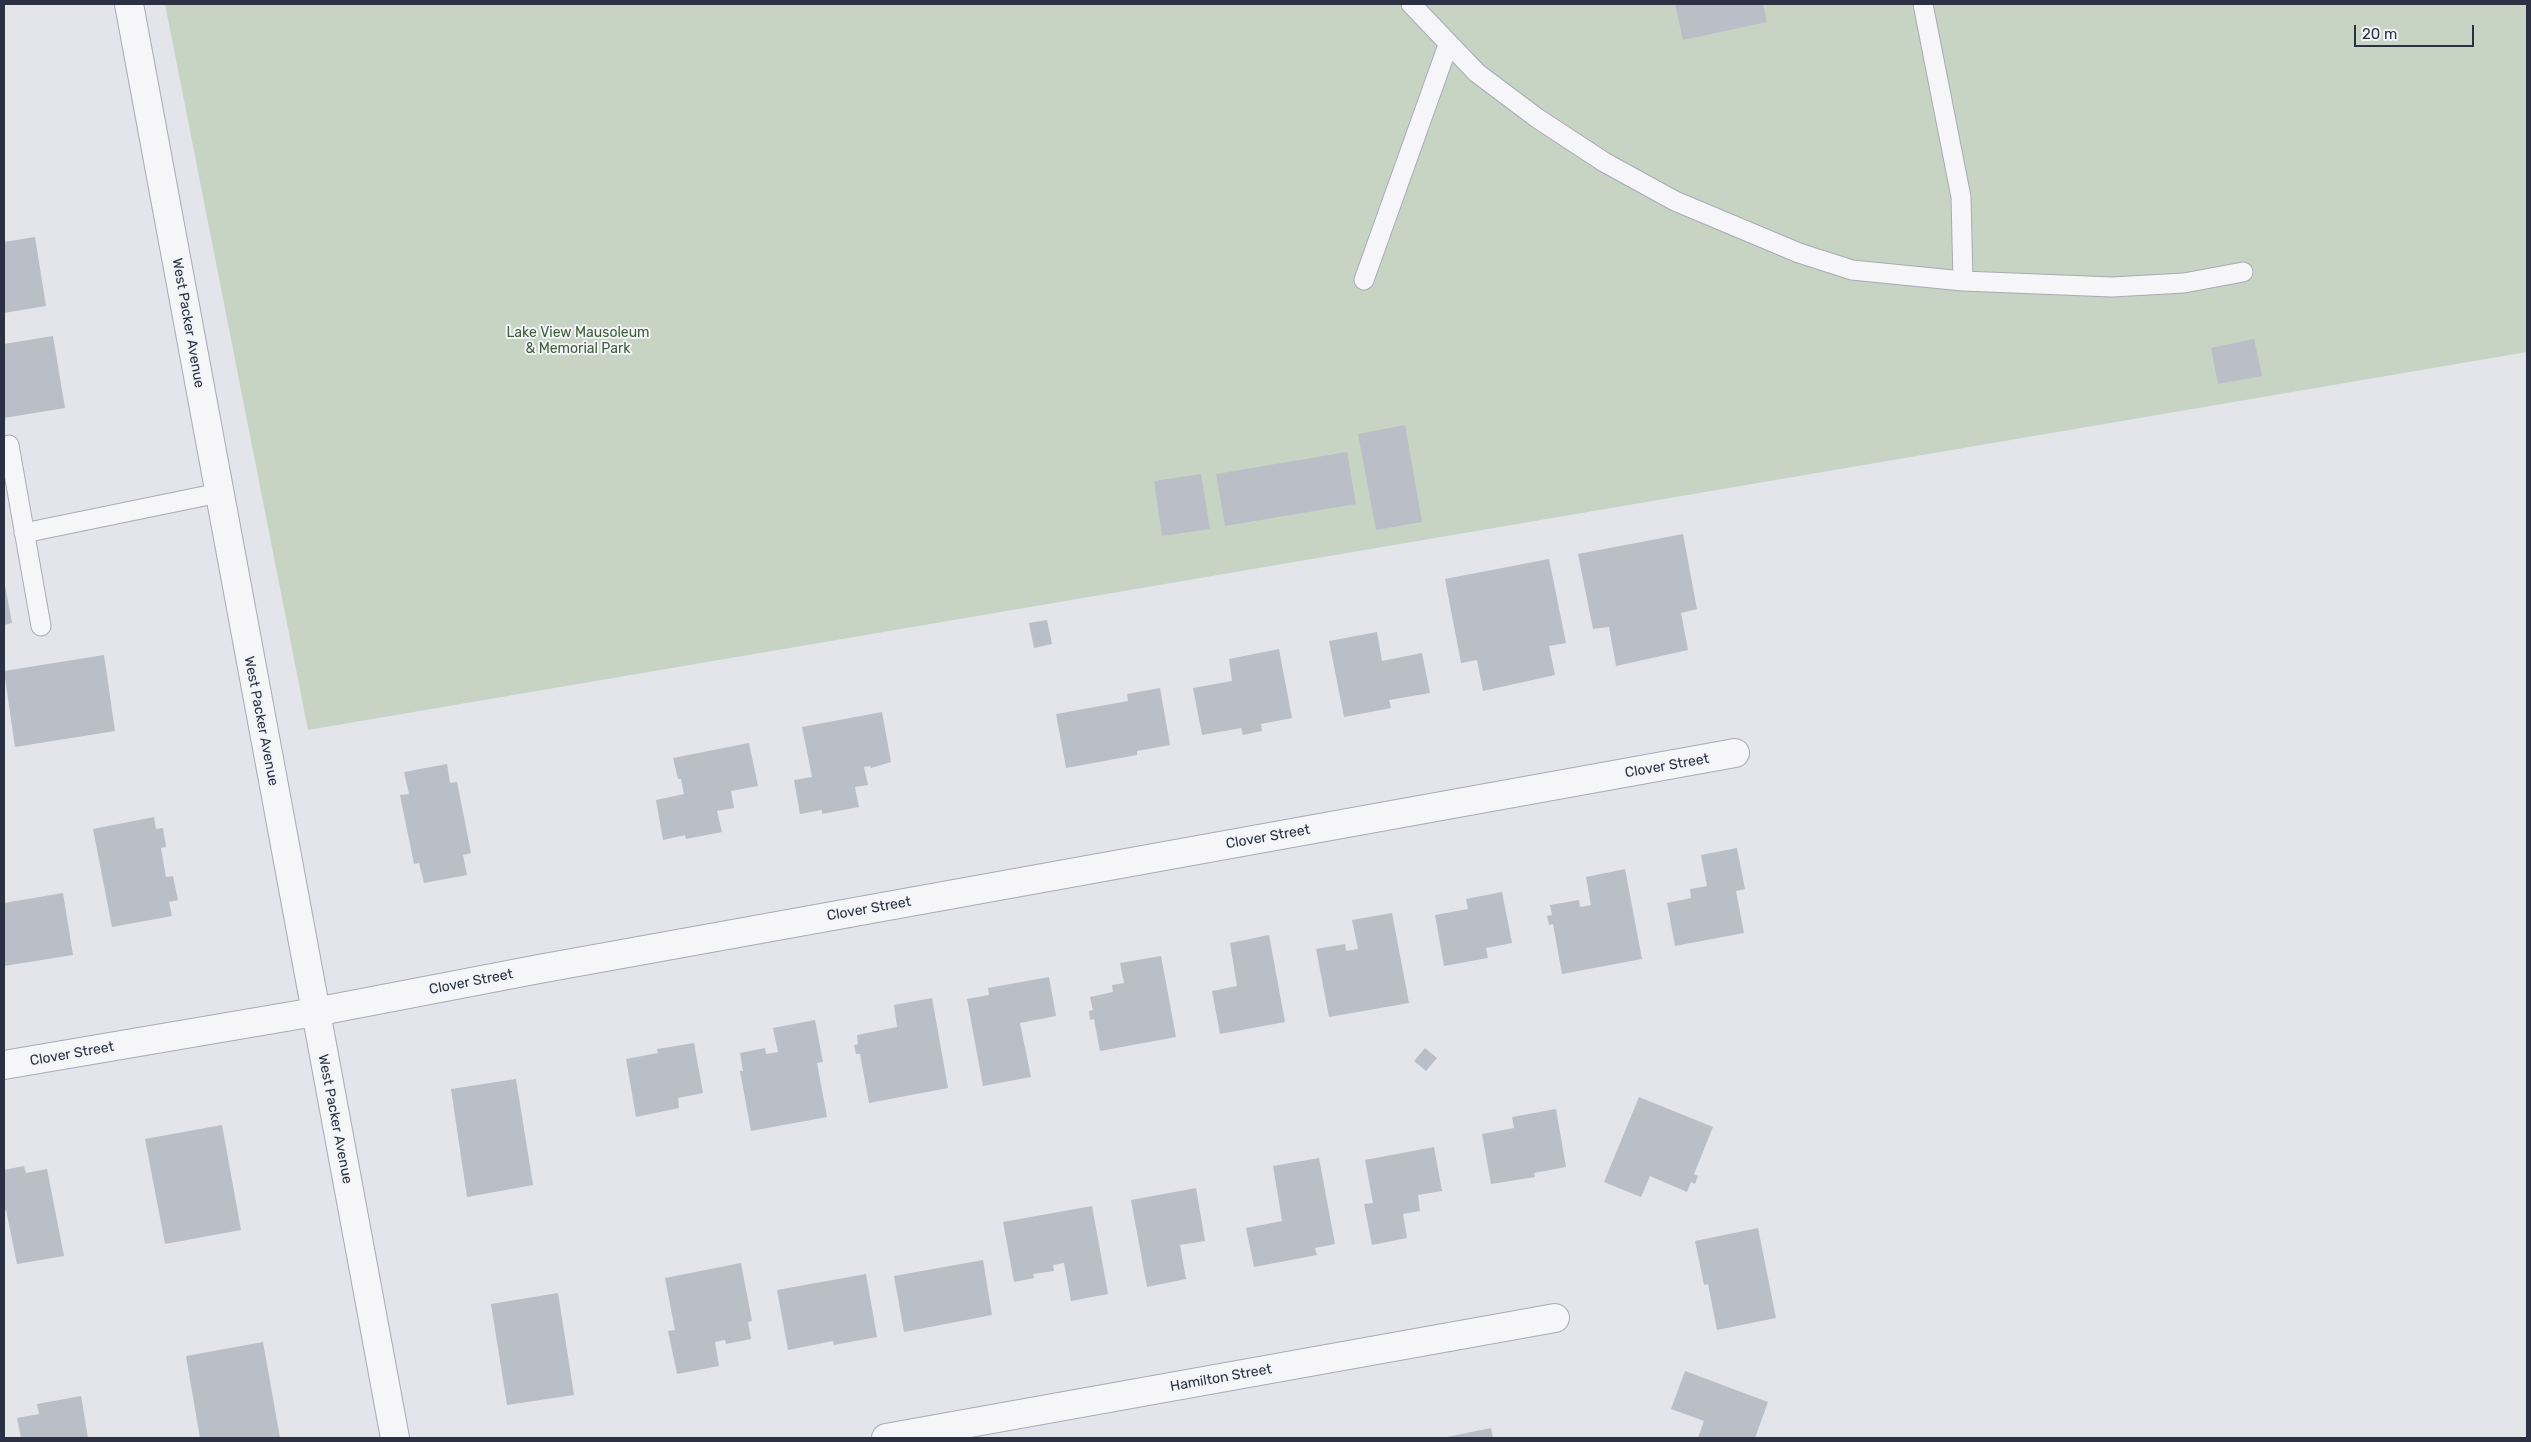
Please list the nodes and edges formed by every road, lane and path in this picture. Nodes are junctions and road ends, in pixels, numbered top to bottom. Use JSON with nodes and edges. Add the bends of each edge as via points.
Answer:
{"nodes":[{"id":1,"x":129,"y":4,"type":"edge"},
{"id":2,"x":1411,"y":4,"type":"edge"},
{"id":3,"x":1923,"y":4,"type":"edge"},
{"id":4,"x":1448,"y":45,"type":"junction"},
{"id":5,"x":2243,"y":272,"type":"dead end"},
{"id":6,"x":1364,"y":280,"type":"dead end"},
{"id":7,"x":1963,"y":281,"type":"junction"},
{"id":8,"x":10,"y":446,"type":"dead end"},
{"id":9,"x":219,"y":493,"type":"junction"},
{"id":10,"x":24,"y":533,"type":"junction"},
{"id":11,"x":41,"y":626,"type":"dead end"},
{"id":12,"x":1735,"y":753,"type":"dead end"},
{"id":13,"x":315,"y":1012,"type":"junction"},
{"id":14,"x":4,"y":1066,"type":"edge"},
{"id":15,"x":1556,"y":1318,"type":"dead end"},
{"id":16,"x":395,"y":1438,"type":"edge"},
{"id":17,"x":886,"y":1438,"type":"edge"}],
"edges":[{"from":1,"to":9,"type":"street","name":"West Packer Avenue"},
{"from":2,"to":4,"type":"lane"},
{"from":3,"to":7,"type":"lane","via":[[1961,197]]},
{"from":4,"to":6,"type":"lane"},
{"from":4,"to":7,"type":"lane","via":[[1476,73],[1538,118],[1604,162],[1675,201],[1799,253],[1852,270]]},
{"from":5,"to":7,"type":"lane","via":[[2184,282],[2112,288]]},
{"from":8,"to":10,"type":"lane"},
{"from":9,"to":10,"type":"lane"},
{"from":9,"to":13,"type":"street","name":"West Packer Avenue"},
{"from":10,"to":11,"type":"lane"},
{"from":12,"to":13,"type":"street","name":"Clover Street","via":[[558,965]]},
{"from":13,"to":14,"type":"street","name":"Clover Street"},
{"from":13,"to":16,"type":"street","name":"West Packer Avenue"},
{"from":15,"to":17,"type":"street","name":"Hamilton Street"}]}
